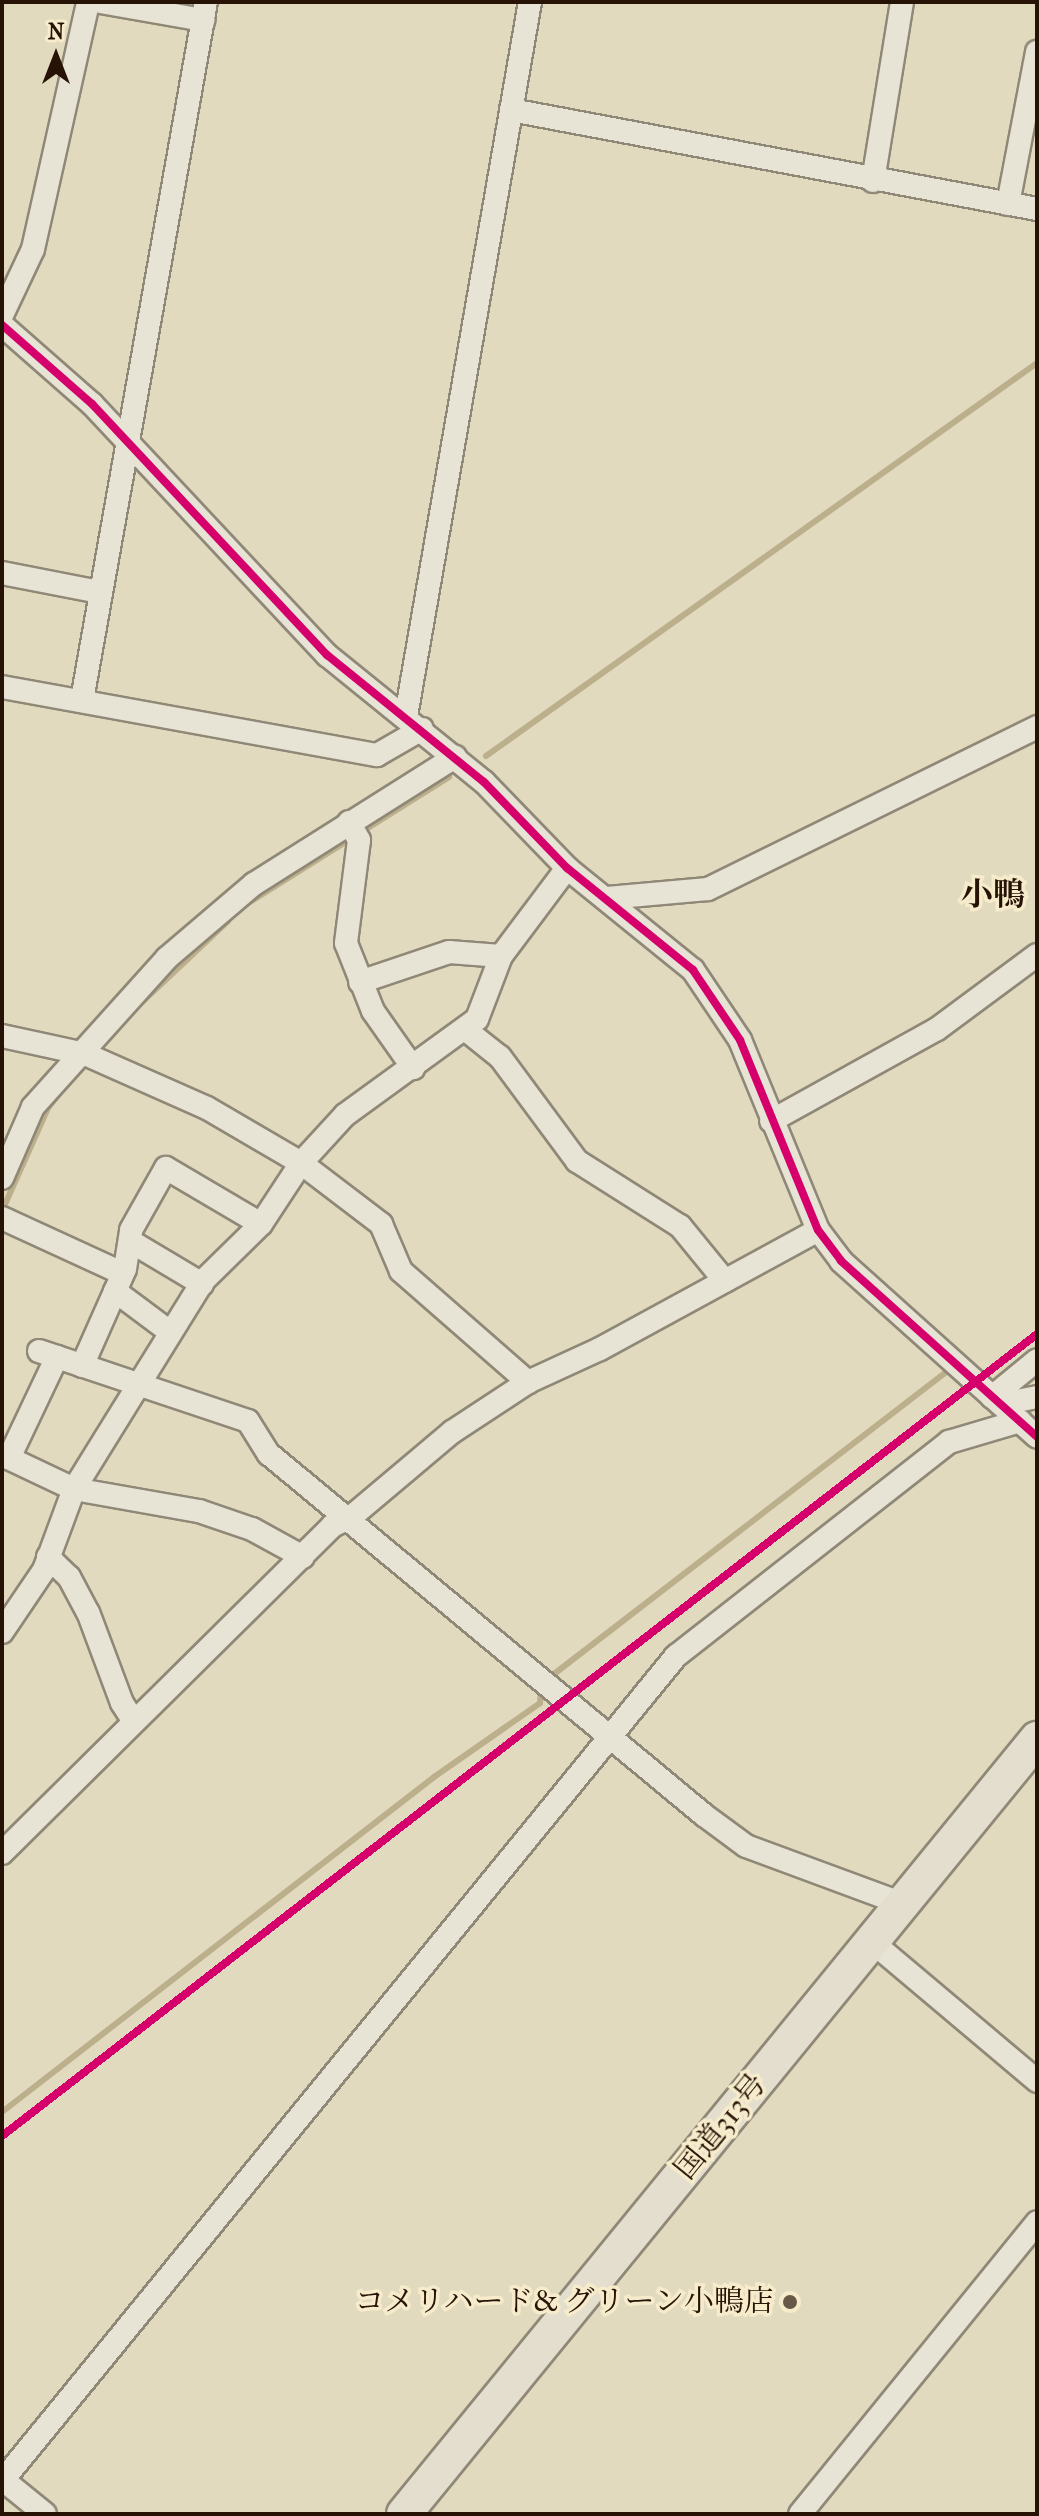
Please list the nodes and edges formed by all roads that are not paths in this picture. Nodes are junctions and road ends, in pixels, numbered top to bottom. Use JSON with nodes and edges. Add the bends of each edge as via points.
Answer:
{"nodes":[{"id":1,"x":88,"y":2,"type":"edge"},
{"id":2,"x":101,"y":2,"type":"edge"},
{"id":3,"x":530,"y":2,"type":"edge"},
{"id":4,"x":902,"y":2,"type":"edge"},
{"id":5,"x":205,"y":11,"type":"edge"},
{"id":6,"x":1037,"y":52,"type":"edge"},
{"id":7,"x":511,"y":110,"type":"junction"},
{"id":8,"x":873,"y":181,"type":"junction"},
{"id":9,"x":1008,"y":204,"type":"junction"},
{"id":10,"x":1037,"y":209,"type":"edge"},
{"id":11,"x":2,"y":315,"type":"edge"},
{"id":12,"x":2,"y":325,"type":"edge"},
{"id":13,"x":127,"y":441,"type":"junction"},
{"id":14,"x":2,"y":573,"type":"edge"},
{"id":15,"x":100,"y":592,"type":"junction"},
{"id":16,"x":2,"y":687,"type":"edge"},
{"id":17,"x":82,"y":700,"type":"junction"},
{"id":18,"x":414,"y":723,"type":"junction"},
{"id":19,"x":1037,"y":727,"type":"edge"},
{"id":20,"x":455,"y":757,"type":"junction"},
{"id":21,"x":354,"y":831,"type":"junction"},
{"id":22,"x":567,"y":868,"type":"junction"},
{"id":23,"x":607,"y":898,"type":"junction"},
{"id":24,"x":1037,"y":955,"type":"edge"},
{"id":25,"x":501,"y":956,"type":"junction"},
{"id":26,"x":360,"y":982,"type":"junction"},
{"id":27,"x":466,"y":1030,"type":"junction"},
{"id":28,"x":2,"y":1036,"type":"edge"},
{"id":29,"x":86,"y":1055,"type":"junction"},
{"id":30,"x":413,"y":1068,"type":"junction"},
{"id":31,"x":771,"y":1121,"type":"junction"},
{"id":32,"x":301,"y":1163,"type":"junction"},
{"id":33,"x":2,"y":1178,"type":"edge"},
{"id":34,"x":5,"y":1219,"type":"edge"},
{"id":35,"x":261,"y":1224,"type":"junction"},
{"id":36,"x":818,"y":1230,"type":"junction"},
{"id":37,"x":130,"y":1241,"type":"junction"},
{"id":38,"x":115,"y":1281,"type":"junction"},
{"id":39,"x":725,"y":1281,"type":"junction"},
{"id":40,"x":202,"y":1284,"type":"junction"},
{"id":41,"x":170,"y":1332,"type":"junction"},
{"id":42,"x":1037,"y":1360,"type":"edge"},
{"id":43,"x":82,"y":1366,"type":"junction"},
{"id":44,"x":528,"y":1382,"type":"junction"},
{"id":45,"x":135,"y":1387,"type":"junction"},
{"id":46,"x":1037,"y":1397,"type":"edge"},
{"id":47,"x":996,"y":1400,"type":"junction"},
{"id":48,"x":1020,"y":1421,"type":"junction"},
{"id":49,"x":1037,"y":1437,"type":"edge"},
{"id":50,"x":6,"y":1456,"type":"edge"},
{"id":51,"x":74,"y":1489,"type":"junction"},
{"id":52,"x":351,"y":1517,"type":"junction"},
{"id":53,"x":48,"y":1557,"type":"junction"},
{"id":54,"x":303,"y":1557,"type":"junction"},
{"id":55,"x":2,"y":1632,"type":"edge"},
{"id":56,"x":133,"y":1720,"type":"junction"},
{"id":57,"x":604,"y":1734,"type":"junction"},
{"id":58,"x":1037,"y":1739,"type":"edge"},
{"id":59,"x":2,"y":1853,"type":"edge"},
{"id":60,"x":903,"y":1904,"type":"junction"},
{"id":61,"x":871,"y":1941,"type":"junction"},
{"id":62,"x":1037,"y":2081,"type":"edge"},
{"id":63,"x":1037,"y":2222,"type":"edge"},
{"id":64,"x":3,"y":2480,"type":"edge"},
{"id":65,"x":45,"y":2514,"type":"edge"},
{"id":66,"x":404,"y":2514,"type":"edge"},
{"id":67,"x":800,"y":2514,"type":"edge"}],
"edges":[{"from":1,"to":11,"type":"street","via":[[33,249]]},
{"from":2,"to":5,"type":"street"},
{"from":3,"to":7,"type":"street"},
{"from":4,"to":8,"type":"street"},
{"from":5,"to":13,"type":"street"},
{"from":6,"to":9,"type":"street"},
{"from":7,"to":8,"type":"street"},
{"from":7,"to":18,"type":"street"},
{"from":8,"to":9,"type":"street"},
{"from":9,"to":10,"type":"street"},
{"from":12,"to":13,"type":"street"},
{"from":13,"to":15,"type":"street"},
{"from":13,"to":18,"type":"street","via":[[327,655]]},
{"from":14,"to":15,"type":"street"},
{"from":15,"to":17,"type":"street"},
{"from":16,"to":17,"type":"street"},
{"from":17,"to":18,"type":"street","via":[[377,755]]},
{"from":18,"to":20,"type":"street"},
{"from":19,"to":23,"type":"street","via":[[708,889]]},
{"from":20,"to":21,"type":"street"},
{"from":20,"to":22,"type":"street"},
{"from":21,"to":26,"type":"street","via":[[346,943]]},
{"from":21,"to":29,"type":"street","via":[[213,916]]},
{"from":22,"to":23,"type":"street"},
{"from":22,"to":25,"type":"street"},
{"from":23,"to":31,"type":"street","via":[[693,970],[717,999]]},
{"from":24,"to":31,"type":"street","via":[[937,1029]]},
{"from":25,"to":26,"type":"street","via":[[449,952]]},
{"from":25,"to":27,"type":"street","via":[[477,1019]]},
{"from":26,"to":30,"type":"street","via":[[373,1011]]},
{"from":27,"to":30,"type":"street"},
{"from":27,"to":39,"type":"street","via":[[500,1057],[577,1161],[680,1226]]},
{"from":28,"to":29,"type":"street"},
{"from":29,"to":32,"type":"street","via":[[207,1108]]},
{"from":29,"to":33,"type":"street","via":[[33,1107]]},
{"from":30,"to":32,"type":"street","via":[[345,1115]]},
{"from":31,"to":36,"type":"street"},
{"from":32,"to":35,"type":"street"},
{"from":32,"to":44,"type":"street","via":[[381,1224],[401,1271]]},
{"from":34,"to":38,"type":"street"},
{"from":35,"to":37,"type":"street","via":[[166,1168]]},
{"from":35,"to":40,"type":"street"},
{"from":36,"to":39,"type":"street"},
{"from":36,"to":47,"type":"street","via":[[841,1261]]},
{"from":37,"to":38,"type":"street","via":[[125,1269]]},
{"from":37,"to":40,"type":"street"},
{"from":38,"to":41,"type":"street"},
{"from":38,"to":43,"type":"street"},
{"from":39,"to":44,"type":"street"},
{"from":40,"to":41,"type":"street"},
{"from":41,"to":45,"type":"street"},
{"from":42,"to":47,"type":"street"},
{"from":43,"to":45,"type":"street"},
{"from":43,"to":50,"type":"street","via":[[48,1354]]},
{"from":44,"to":52,"type":"street","via":[[452,1432]]},
{"from":45,"to":51,"type":"street"},
{"from":45,"to":52,"type":"street","via":[[248,1421],[269,1454]]},
{"from":46,"to":47,"type":"street"},
{"from":47,"to":48,"type":"street"},
{"from":48,"to":49,"type":"street"},
{"from":48,"to":57,"type":"street","via":[[949,1442],[676,1656]]},
{"from":50,"to":51,"type":"street"},
{"from":51,"to":53,"type":"street"},
{"from":51,"to":54,"type":"street","via":[[199,1511],[252,1529]]},
{"from":52,"to":54,"type":"street","via":[[332,1526]]},
{"from":52,"to":57,"type":"street"},
{"from":53,"to":55,"type":"street"},
{"from":53,"to":56,"type":"street","via":[[69,1577],[88,1612]]},
{"from":54,"to":56,"type":"street"},
{"from":56,"to":59,"type":"street"},
{"from":57,"to":60,"type":"street","via":[[746,1846]]},
{"from":57,"to":64,"type":"street"},
{"from":58,"to":60,"type":"highway","name":"国道313号"},
{"from":60,"to":61,"type":"highway","name":"国道313号"},
{"from":61,"to":62,"type":"street"},
{"from":61,"to":66,"type":"highway","name":"国道313号"},
{"from":63,"to":67,"type":"street"},
{"from":64,"to":65,"type":"street"}]}
